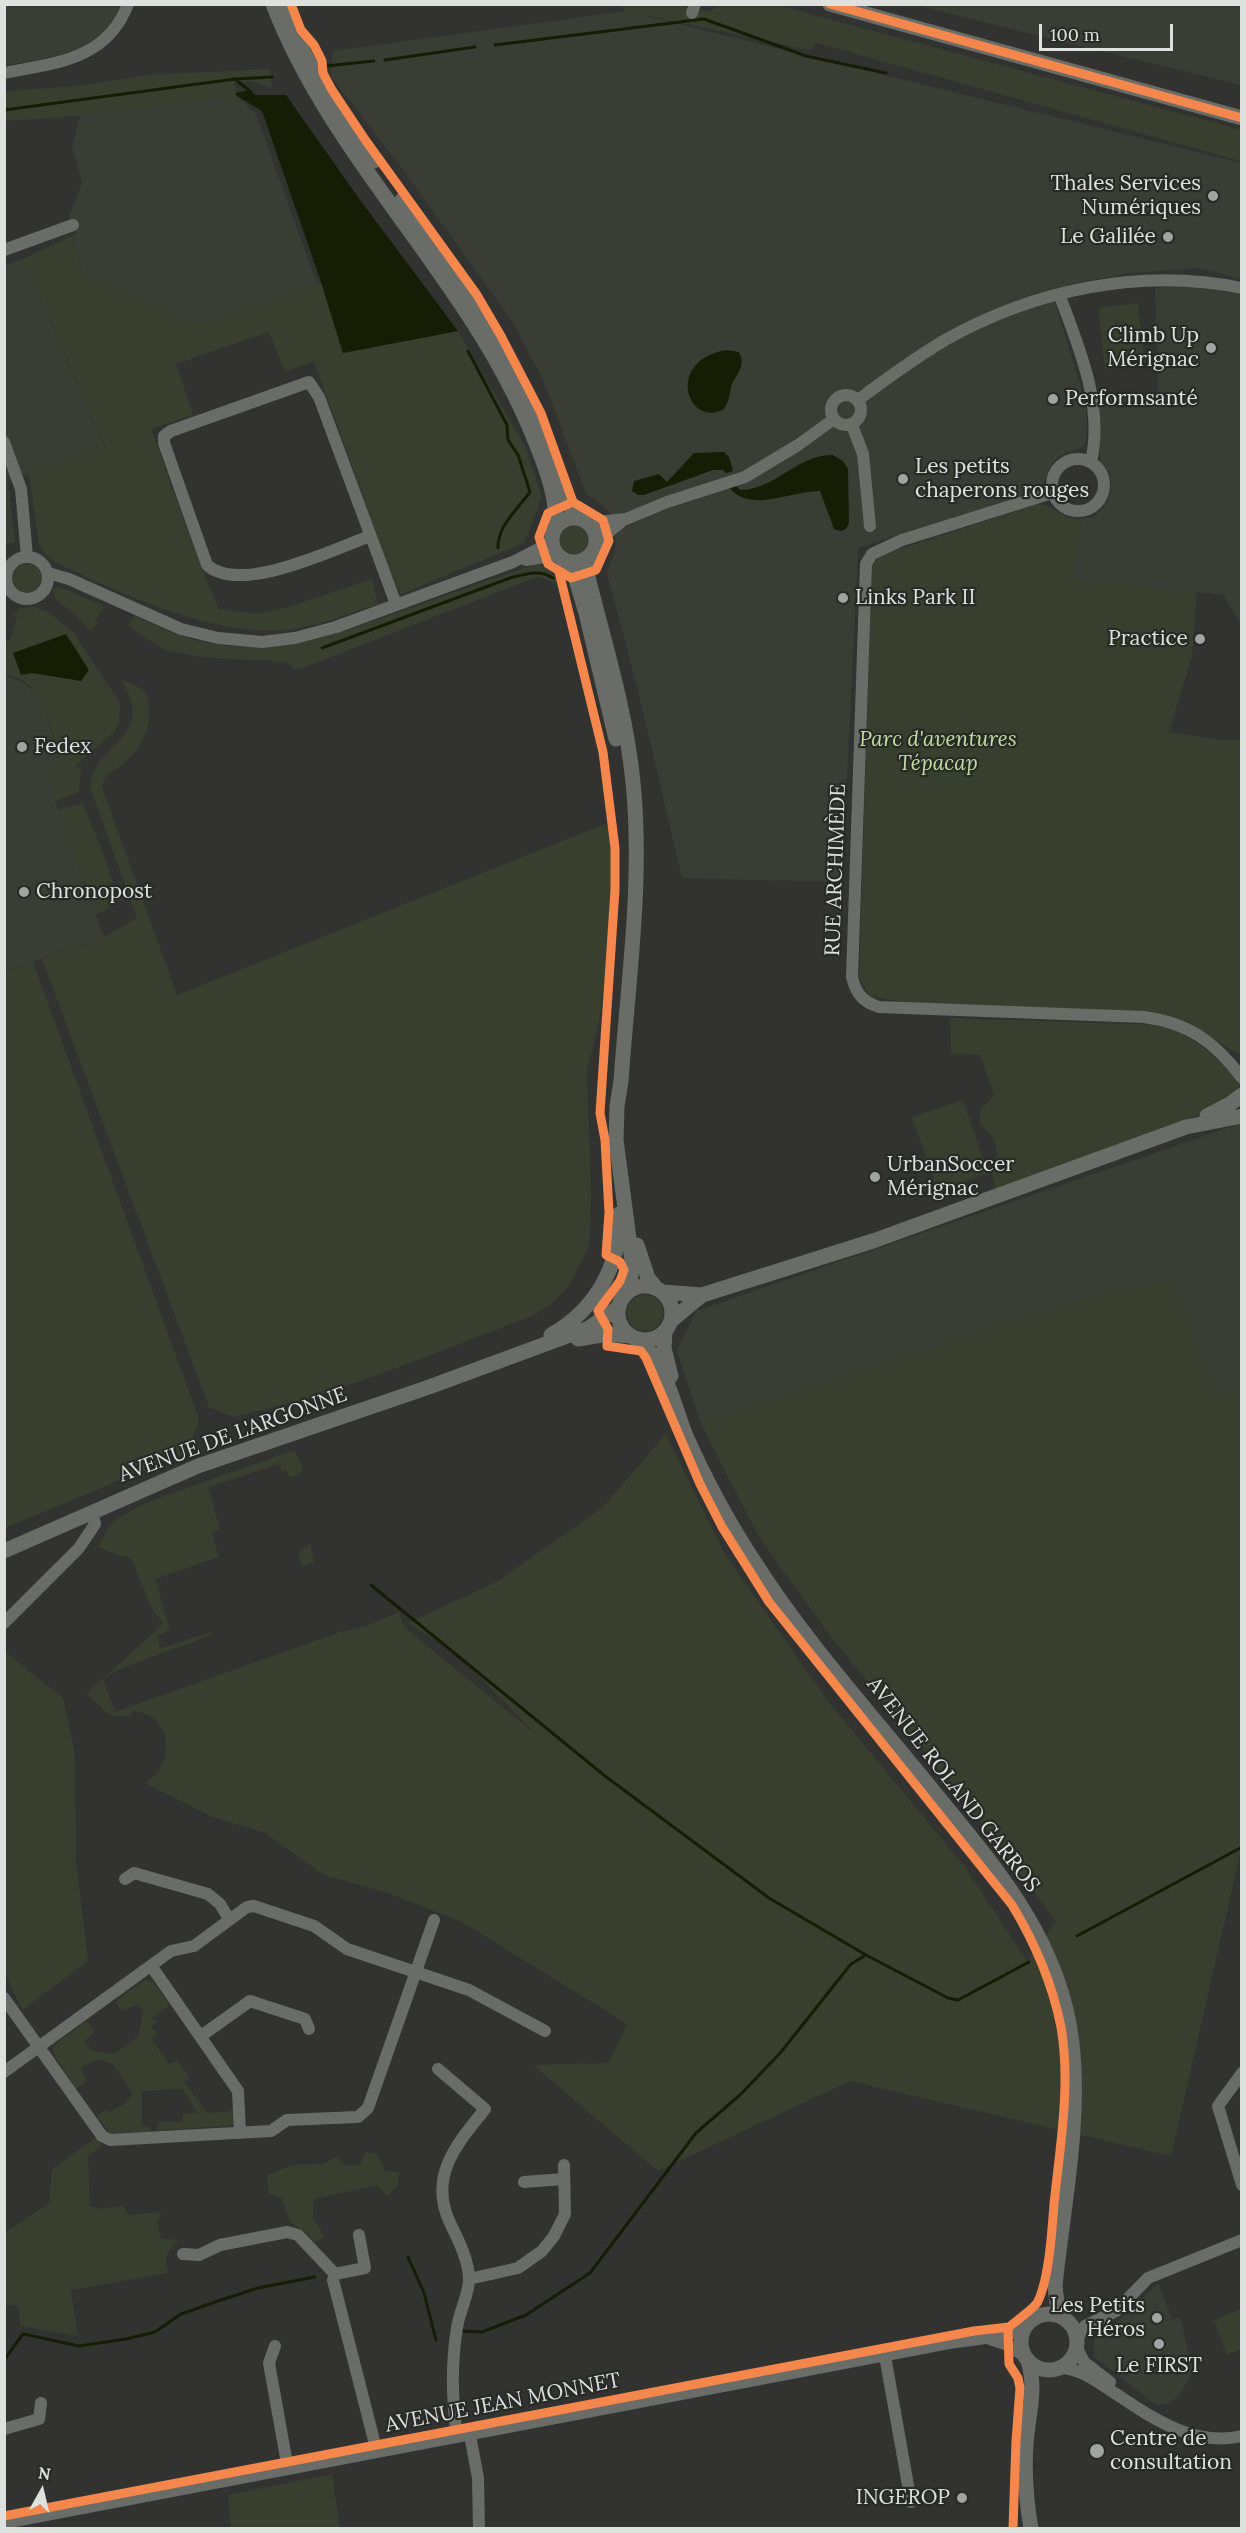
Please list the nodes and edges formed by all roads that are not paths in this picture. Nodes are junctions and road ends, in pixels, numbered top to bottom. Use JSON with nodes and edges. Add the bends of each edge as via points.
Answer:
{"nodes":[{"id":1,"x":128,"y":4,"type":"edge"},
{"id":2,"x":274,"y":4,"type":"edge"},
{"id":3,"x":284,"y":4,"type":"edge"},
{"id":4,"x":830,"y":4,"type":"edge"},
{"id":5,"x":306,"y":54,"type":"junction"},
{"id":6,"x":4,"y":73,"type":"edge"},
{"id":7,"x":1242,"y":118,"type":"edge"},
{"id":8,"x":73,"y":225,"type":"dead end"},
{"id":9,"x":4,"y":250,"type":"edge"},
{"id":10,"x":1242,"y":288,"type":"edge"},
{"id":11,"x":1059,"y":294,"type":"junction"},
{"id":12,"x":858,"y":400,"type":"junction"},
{"id":13,"x":834,"y":419,"type":"junction"},
{"id":14,"x":852,"y":425,"type":"junction"},
{"id":15,"x":4,"y":442,"type":"edge"},
{"id":16,"x":1091,"y":462,"type":"junction"},
{"id":17,"x":1052,"y":493,"type":"junction"},
{"id":18,"x":626,"y":519,"type":"junction"},
{"id":19,"x":582,"y":521,"type":"junction"},
{"id":20,"x":870,"y":526,"type":"dead end"},
{"id":21,"x":554,"y":532,"type":"junction"},
{"id":22,"x":370,"y":536,"type":"junction"},
{"id":23,"x":596,"y":542,"type":"junction"},
{"id":24,"x":589,"y":556,"type":"junction"},
{"id":25,"x":27,"y":557,"type":"junction"},
{"id":26,"x":561,"y":557,"type":"junction"},
{"id":27,"x":513,"y":562,"type":"junction"},
{"id":28,"x":48,"y":573,"type":"junction"},
{"id":29,"x":396,"y":604,"type":"junction"},
{"id":30,"x":634,"y":830,"type":"junction"},
{"id":31,"x":1226,"y":1056,"type":"junction"},
{"id":32,"x":1242,"y":1064,"type":"edge"},
{"id":33,"x":1242,"y":1078,"type":"edge"},
{"id":34,"x":621,"y":1081,"type":"junction"},
{"id":35,"x":1242,"y":1095,"type":"edge"},
{"id":36,"x":617,"y":1106,"type":"junction"},
{"id":37,"x":1242,"y":1116,"type":"edge"},
{"id":38,"x":1186,"y":1127,"type":"junction"},
{"id":39,"x":659,"y":1290,"type":"junction"},
{"id":40,"x":702,"y":1295,"type":"junction"},
{"id":41,"x":621,"y":1302,"type":"junction"},
{"id":42,"x":668,"y":1326,"type":"junction"},
{"id":43,"x":634,"y":1338,"type":"junction"},
{"id":44,"x":502,"y":1360,"type":"junction"},
{"id":45,"x":480,"y":1368,"type":"junction"},
{"id":46,"x":712,"y":1486,"type":"junction"},
{"id":47,"x":92,"y":1511,"type":"junction"},
{"id":48,"x":4,"y":1551,"type":"edge"},
{"id":49,"x":4,"y":1623,"type":"edge"},
{"id":50,"x":125,"y":1879,"type":"dead end"},
{"id":51,"x":230,"y":1919,"type":"junction"},
{"id":52,"x":434,"y":1920,"type":"dead end"},
{"id":53,"x":152,"y":1967,"type":"junction"},
{"id":54,"x":415,"y":1972,"type":"junction"},
{"id":55,"x":4,"y":1998,"type":"edge"},
{"id":56,"x":309,"y":2029,"type":"dead end"},
{"id":57,"x":544,"y":2031,"type":"dead end"},
{"id":58,"x":201,"y":2036,"type":"junction"},
{"id":59,"x":39,"y":2047,"type":"junction"},
{"id":60,"x":438,"y":2069,"type":"dead end"},
{"id":61,"x":4,"y":2072,"type":"edge"},
{"id":62,"x":1242,"y":2073,"type":"edge"},
{"id":63,"x":240,"y":2133,"type":"junction"},
{"id":64,"x":564,"y":2165,"type":"dead end"},
{"id":65,"x":564,"y":2179,"type":"junction"},
{"id":66,"x":524,"y":2182,"type":"dead end"},
{"id":67,"x":1242,"y":2185,"type":"edge"},
{"id":68,"x":359,"y":2235,"type":"dead end"},
{"id":69,"x":1242,"y":2240,"type":"edge"},
{"id":70,"x":183,"y":2254,"type":"dead end"},
{"id":71,"x":335,"y":2274,"type":"junction"},
{"id":72,"x":469,"y":2279,"type":"junction"},
{"id":73,"x":1055,"y":2286,"type":"junction"},
{"id":74,"x":1031,"y":2321,"type":"junction"},
{"id":75,"x":1075,"y":2331,"type":"junction"},
{"id":76,"x":986,"y":2338,"type":"junction"},
{"id":77,"x":275,"y":2346,"type":"dead end"},
{"id":78,"x":885,"y":2356,"type":"junction"},
{"id":79,"x":1026,"y":2358,"type":"junction"},
{"id":80,"x":1059,"y":2368,"type":"junction"},
{"id":81,"x":1032,"y":2401,"type":"junction"},
{"id":82,"x":41,"y":2403,"type":"dead end"},
{"id":83,"x":4,"y":2429,"type":"edge"},
{"id":84,"x":1242,"y":2430,"type":"edge"},
{"id":85,"x":464,"y":2436,"type":"junction"},
{"id":86,"x":1242,"y":2436,"type":"edge"},
{"id":87,"x":376,"y":2452,"type":"junction"},
{"id":88,"x":288,"y":2469,"type":"junction"},
{"id":89,"x":1026,"y":2500,"type":"junction"},
{"id":90,"x":911,"y":2502,"type":"dead end"},
{"id":91,"x":4,"y":2523,"type":"edge"},
{"id":92,"x":479,"y":2529,"type":"edge"},
{"id":93,"x":1022,"y":2529,"type":"edge"},
{"id":94,"x":1030,"y":2529,"type":"edge"}],
"edges":[{"from":1,"to":6,"type":"street","via":[[114,30],[94,48],[62,61]]},
{"from":2,"to":5,"type":"street"},
{"from":2,"to":21,"type":"main road","via":[[289,45],[317,96],[462,302],[506,377],[547,473],[556,508]]},
{"from":3,"to":5,"type":"main road"},
{"from":4,"to":7,"type":"main road"},
{"from":5,"to":19,"type":"main road","via":[[358,140],[491,329],[535,412],[568,504]]},
{"from":8,"to":9,"type":"street"},
{"from":10,"to":11,"type":"street","via":[[1161,280],[1103,284]]},
{"from":11,"to":12,"type":"street","via":[[1007,311],[945,340]]},
{"from":11,"to":16,"type":"street","via":[[1093,399],[1095,444]]},
{"from":12,"to":13,"type":"street","via":[[849,395],[835,400],[831,410]]},
{"from":12,"to":14,"type":"street","via":[[861,414]]},
{"from":13,"to":14,"type":"street","via":[[842,425]]},
{"from":13,"to":18,"type":"street","via":[[756,472]]},
{"from":14,"to":20,"type":"street","via":[[863,454]]},
{"from":15,"to":25,"type":"street","via":[[21,489]]},
{"from":16,"to":17,"type":"street","via":[[1064,462],[1053,476]]},
{"from":16,"to":17,"type":"street","via":[[1104,480],[1097,503],[1073,511]]},
{"from":17,"to":31,"type":"street","name":"RUE ARCHIMÈDE","via":[[902,540],[872,554],[866,564],[852,977],[855,988],[861,999],[879,1007],[1165,1020],[1209,1042]]},
{"from":18,"to":19,"type":"street"},
{"from":18,"to":23,"type":"street"},
{"from":19,"to":21,"type":"main road","via":[[565,520]]},
{"from":19,"to":23,"type":"main road","via":[[594,531]]},
{"from":21,"to":26,"type":"main road"},
{"from":21,"to":27,"type":"street","via":[[542,547]]},
{"from":22,"to":22,"type":"street","via":[[320,397],[309,382],[164,436],[207,565],[216,573],[261,575]]},
{"from":22,"to":29,"type":"street"},
{"from":23,"to":24,"type":"main road"},
{"from":24,"to":26,"type":"main road","via":[[577,562]]},
{"from":24,"to":30,"type":"main road","via":[[587,573],[628,745]]},
{"from":25,"to":28,"type":"street","via":[[40,562]]},
{"from":25,"to":28,"type":"street","via":[[11,564],[6,575],[8,588],[16,597],[28,600],[40,595],[47,585]]},
{"from":26,"to":27,"type":"street"},
{"from":26,"to":30,"type":"main road","via":[[575,576],[586,613]]},
{"from":27,"to":29,"type":"street"},
{"from":28,"to":29,"type":"street","via":[[181,629],[218,638],[262,642],[336,627]]},
{"from":30,"to":34,"type":"main road","via":[[635,912]]},
{"from":31,"to":32,"type":"street","name":"RUE ARCHIMÈDE"},
{"from":31,"to":33,"type":"street","name":"RUE ARCHIMÈDE"},
{"from":34,"to":36,"type":"main road"},
{"from":34,"to":39,"type":"main road","via":[[631,1215],[642,1262],[648,1278]]},
{"from":35,"to":38,"type":"main road"},
{"from":36,"to":41,"type":"main road","via":[[619,1170],[632,1261],[629,1284]]},
{"from":36,"to":44,"type":"main road","via":[[613,1147],[619,1222],[605,1281],[577,1317]]},
{"from":37,"to":38,"type":"main road"},
{"from":38,"to":40,"type":"main road","via":[[873,1241]]},
{"from":39,"to":40,"type":"main road"},
{"from":39,"to":41,"type":"main road","via":[[639,1287]]},
{"from":39,"to":42,"type":"main road","via":[[671,1305]]},
{"from":40,"to":42,"type":"main road"},
{"from":41,"to":43,"type":"main road","via":[[619,1322]]},
{"from":41,"to":44,"type":"main road","name":"AVENUE DE L'ARGONNE","via":[[590,1328]]},
{"from":42,"to":43,"type":"main road","via":[[653,1340]]},
{"from":42,"to":46,"type":"main road","name":"AVENUE ROLAND GARROS","via":[[664,1348],[667,1366]]},
{"from":43,"to":45,"type":"main road","name":"AVENUE DE L'ARGONNE","via":[[592,1336]]},
{"from":43,"to":46,"type":"main road","name":"AVENUE ROLAND GARROS","via":[[646,1346],[659,1366]]},
{"from":44,"to":45,"type":"main road","name":"AVENUE DE L'ARGONNE"},
{"from":45,"to":47,"type":"main road","name":"AVENUE DE L'ARGONNE","via":[[198,1466]]},
{"from":46,"to":73,"type":"main road","name":"AVENUE ROLAND GARROS","via":[[748,1552],[784,1606],[1006,1882],[1052,1963],[1068,2019],[1074,2064],[1070,2155]]},
{"from":47,"to":48,"type":"main road","name":"AVENUE DE L'ARGONNE"},
{"from":47,"to":49,"type":"street","via":[[95,1524],[79,1548]]},
{"from":50,"to":51,"type":"street","via":[[134,1873],[208,1894]]},
{"from":51,"to":53,"type":"street","via":[[194,1946],[171,1952]]},
{"from":51,"to":54,"type":"street","via":[[254,1906],[314,1926],[347,1949]]},
{"from":52,"to":54,"type":"street"},
{"from":53,"to":58,"type":"street"},
{"from":53,"to":59,"type":"street"},
{"from":54,"to":57,"type":"street","via":[[469,1990]]},
{"from":54,"to":63,"type":"street","via":[[368,2108],[358,2117],[287,2120],[271,2131]]},
{"from":55,"to":59,"type":"street"},
{"from":56,"to":58,"type":"street","via":[[304,2019],[250,2001]]},
{"from":58,"to":63,"type":"street","via":[[238,2091]]},
{"from":59,"to":61,"type":"street"},
{"from":59,"to":63,"type":"street","via":[[102,2136],[111,2140]]},
{"from":60,"to":72,"type":"street","via":[[485,2109],[452,2152],[444,2174],[444,2210],[461,2245]]},
{"from":62,"to":67,"type":"street","via":[[1218,2106]]},
{"from":64,"to":65,"type":"street"},
{"from":65,"to":66,"type":"street"},
{"from":65,"to":72,"type":"street","via":[[565,2214],[542,2251],[518,2268]]},
{"from":68,"to":71,"type":"street","via":[[365,2268]]},
{"from":69,"to":75,"type":"street","via":[[1148,2278],[1116,2312]]},
{"from":70,"to":71,"type":"street","via":[[199,2255],[220,2245],[287,2232],[298,2235]]},
{"from":71,"to":87,"type":"street","via":[[333,2280]]},
{"from":72,"to":85,"type":"street","via":[[453,2354],[453,2405]]},
{"from":73,"to":74,"type":"main road","name":"AVENUE ROLAND GARROS","via":[[1048,2302]]},
{"from":73,"to":75,"type":"main road","name":"AVENUE ROLAND GARROS","via":[[1058,2303]]},
{"from":74,"to":75,"type":"main road","via":[[1051,2314]]},
{"from":74,"to":76,"type":"street","via":[[1008,2335]]},
{"from":74,"to":79,"type":"main road","via":[[1021,2340]]},
{"from":75,"to":80,"type":"main road","via":[[1074,2356]]},
{"from":75,"to":84,"type":"street","via":[[1084,2362],[1173,2421],[1198,2431]]},
{"from":76,"to":78,"type":"street"},
{"from":76,"to":79,"type":"street","via":[[1008,2345]]},
{"from":77,"to":88,"type":"street","via":[[269,2363]]},
{"from":78,"to":85,"type":"street"},
{"from":78,"to":90,"type":"street"},
{"from":79,"to":80,"type":"main road","via":[[1041,2369]]},
{"from":79,"to":81,"type":"main road","via":[[1033,2380]]},
{"from":80,"to":81,"type":"main road"},
{"from":80,"to":86,"type":"street","via":[[1083,2373],[1177,2430],[1203,2438]]},
{"from":81,"to":89,"type":"main road","via":[[1026,2444]]},
{"from":82,"to":83,"type":"street","via":[[39,2419]]},
{"from":85,"to":87,"type":"street"},
{"from":85,"to":92,"type":"street","via":[[478,2478]]},
{"from":87,"to":88,"type":"street"},
{"from":88,"to":91,"type":"street"},
{"from":89,"to":93,"type":"main road"},
{"from":89,"to":94,"type":"main road"}]}
